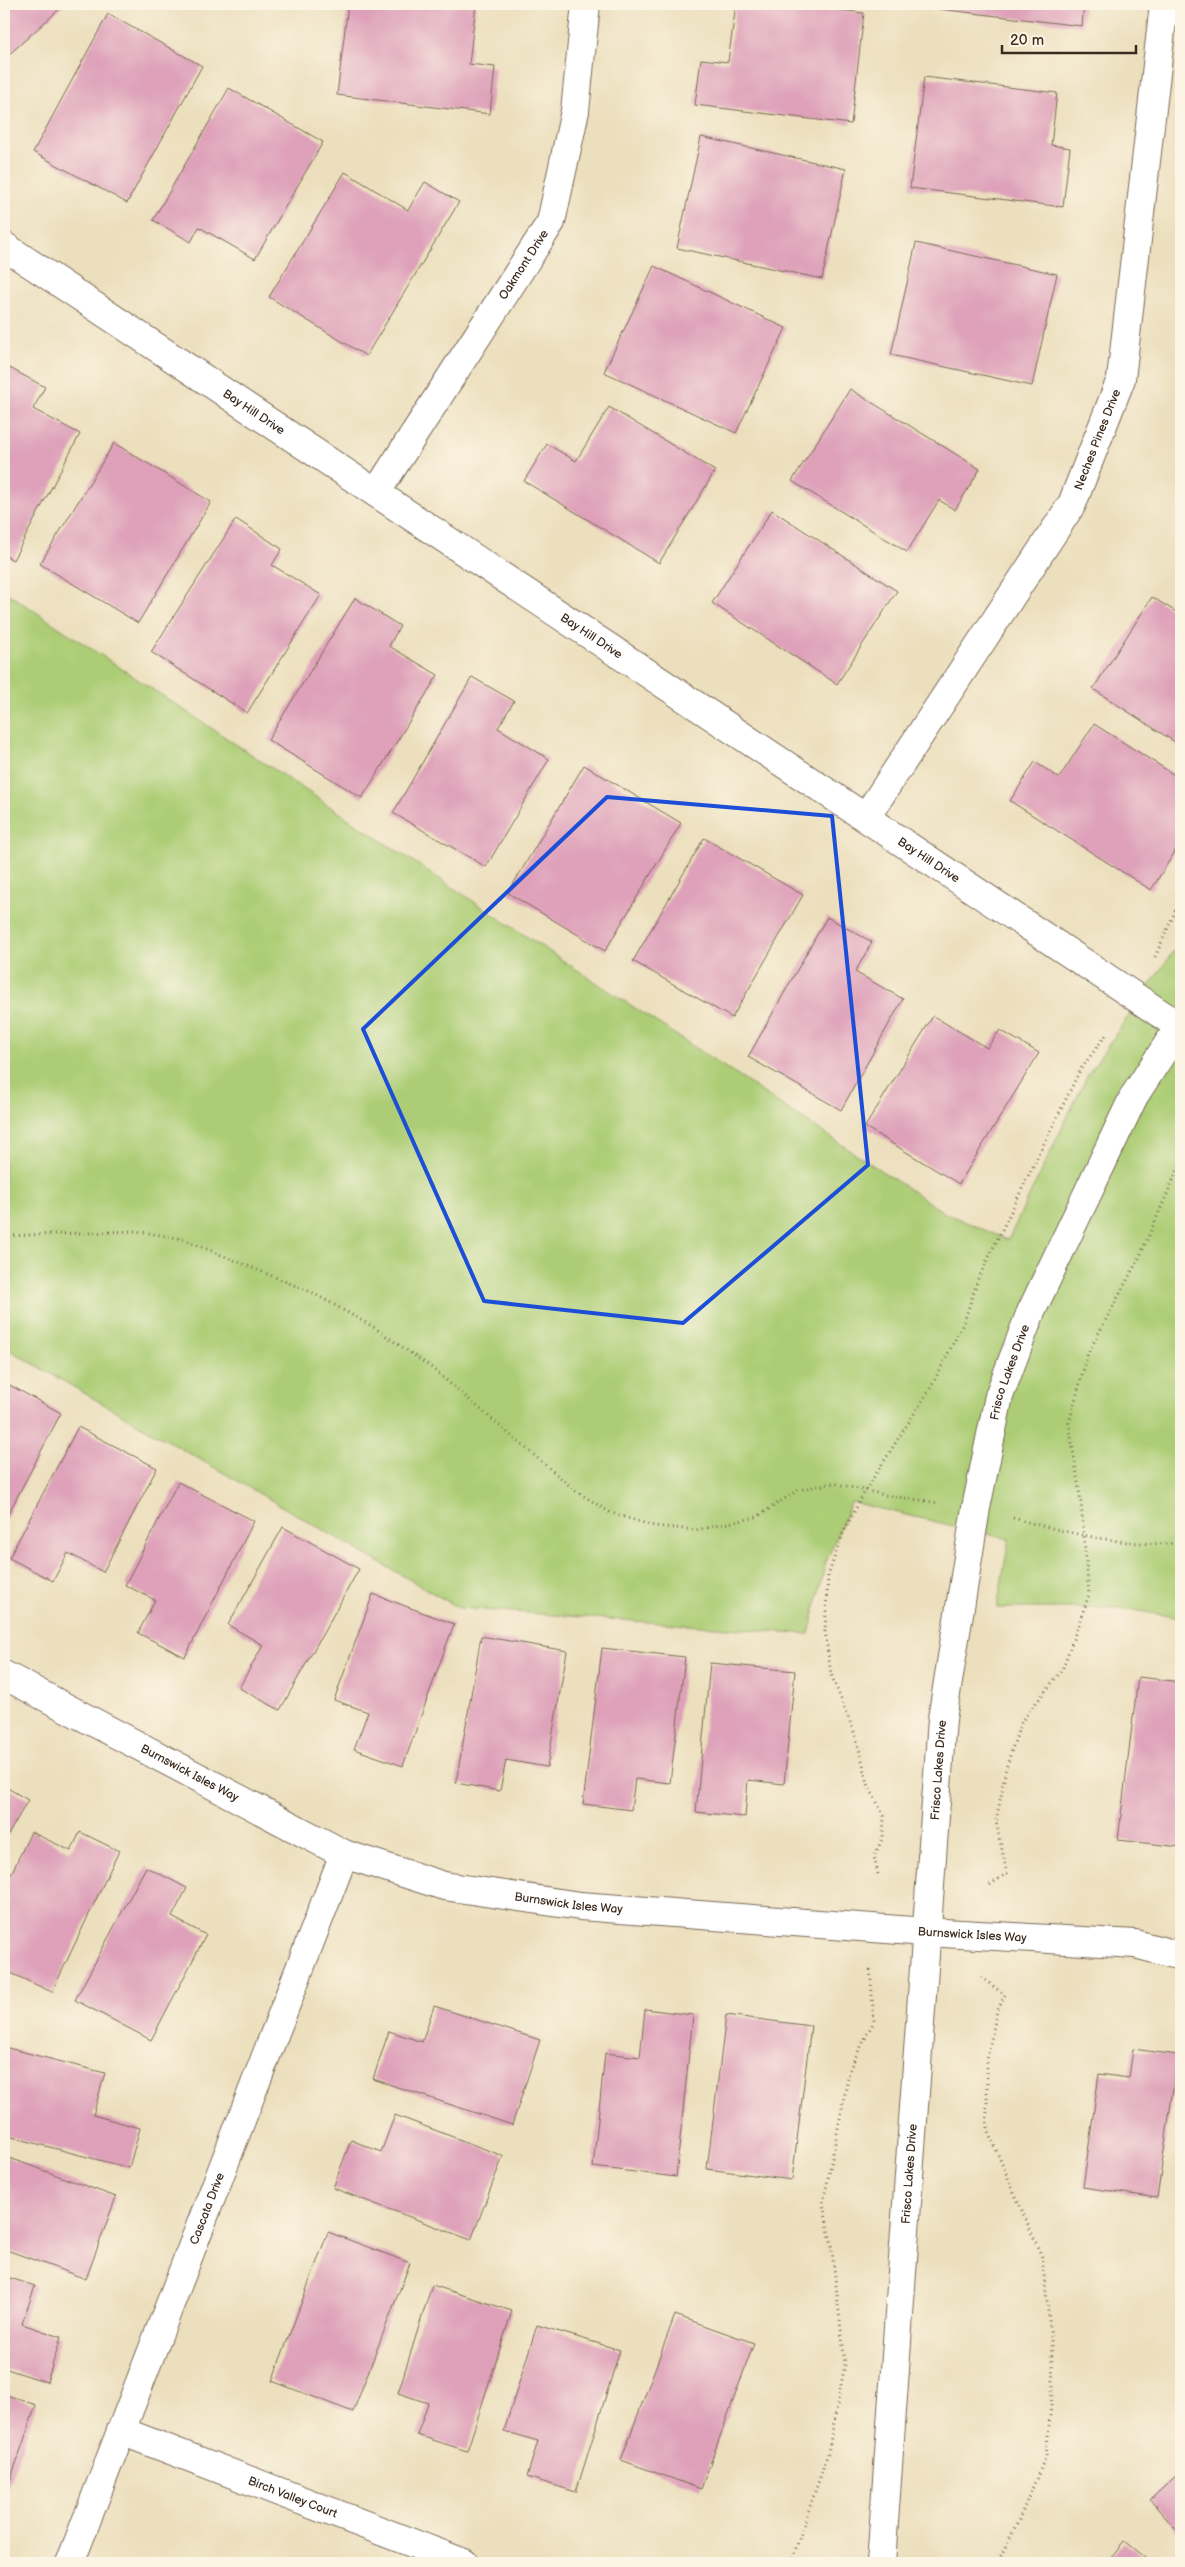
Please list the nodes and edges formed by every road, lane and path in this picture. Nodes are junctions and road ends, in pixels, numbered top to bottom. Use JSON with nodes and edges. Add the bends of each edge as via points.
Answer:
{"nodes":[{"id":1,"x":586,"y":4,"type":"edge"},
{"id":2,"x":1164,"y":4,"type":"edge"},
{"id":3,"x":4,"y":246,"type":"edge"},
{"id":4,"x":376,"y":493,"type":"junction"},
{"id":5,"x":866,"y":817,"type":"junction"},
{"id":6,"x":1181,"y":898,"type":"edge"},
{"id":7,"x":1155,"y":957,"type":"dead end"},
{"id":8,"x":1180,"y":1025,"type":"edge"},
{"id":9,"x":1106,"y":1034,"type":"dead end"},
{"id":10,"x":1181,"y":1162,"type":"edge"},
{"id":11,"x":4,"y":1236,"type":"edge"},
{"id":12,"x":865,"y":1491,"type":"junction"},
{"id":13,"x":976,"y":1508,"type":"junction"},
{"id":14,"x":1082,"y":1535,"type":"junction"},
{"id":15,"x":1181,"y":1543,"type":"edge"},
{"id":16,"x":4,"y":1675,"type":"edge"},
{"id":17,"x":344,"y":1854,"type":"junction"},
{"id":18,"x":878,"y":1874,"type":"dead end"},
{"id":19,"x":990,"y":1885,"type":"dead end"},
{"id":20,"x":926,"y":1932,"type":"junction"},
{"id":21,"x":1181,"y":1956,"type":"edge"},
{"id":22,"x":870,"y":1967,"type":"dead end"},
{"id":23,"x":981,"y":1977,"type":"dead end"},
{"id":24,"x":121,"y":2431,"type":"junction"},
{"id":25,"x":70,"y":2563,"type":"edge"},
{"id":26,"x":464,"y":2563,"type":"edge"},
{"id":27,"x":791,"y":2563,"type":"edge"},
{"id":28,"x":881,"y":2563,"type":"edge"},
{"id":29,"x":997,"y":2563,"type":"edge"}],
"edges":[{"from":1,"to":4,"type":"street","name":"Oakmont Drive","via":[[575,111],[551,222]]},
{"from":2,"to":5,"type":"street","name":"Neches Pines Drive","via":[[1121,379],[1072,504]]},
{"from":3,"to":4,"type":"street","name":"Bay Hill Drive"},
{"from":4,"to":5,"type":"street","name":"Bay Hill Drive"},
{"from":5,"to":8,"type":"street","name":"Bay Hill Drive"},
{"from":6,"to":7,"type":"path"},
{"from":8,"to":13,"type":"street","name":"Frisco Lakes Drive","via":[[1134,1096],[1030,1314],[1000,1396]]},
{"from":9,"to":12,"type":"path","via":[[1080,1070],[978,1280],[964,1322],[931,1387]]},
{"from":10,"to":14,"type":"path","via":[[1139,1258],[1088,1353],[1069,1423]]},
{"from":11,"to":12,"type":"path","via":[[136,1230],[183,1239],[248,1264],[313,1294],[374,1328],[432,1368],[576,1492],[619,1516],[654,1526],[696,1530],[757,1517],[798,1490],[833,1483]]},
{"from":12,"to":13,"type":"path"},
{"from":12,"to":18,"type":"path","via":[[843,1533],[828,1576],[825,1631],[831,1674],[856,1737],[869,1787],[884,1816],[883,1837],[874,1857]]},
{"from":13,"to":14,"type":"path"},
{"from":13,"to":20,"type":"street","name":"Frisco Lakes Drive","via":[[942,1718]]},
{"from":14,"to":15,"type":"path","via":[[1147,1543]]},
{"from":14,"to":19,"type":"path","via":[[1089,1596],[1062,1670],[1021,1722],[1006,1768],[996,1822],[1007,1873]]},
{"from":16,"to":17,"type":"street","name":"Burnswick Isles Way"},
{"from":17,"to":20,"type":"street","name":"Burnswick Isles Way","via":[[444,1886],[580,1906]]},
{"from":17,"to":24,"type":"street","name":"Cascata Drive"},
{"from":20,"to":21,"type":"street","name":"Burnswick Isles Way","via":[[1135,1944]]},
{"from":20,"to":28,"type":"street","name":"Frisco Lakes Drive"},
{"from":22,"to":27,"type":"path","via":[[874,2021],[850,2068],[823,2204],[832,2242],[845,2364],[828,2453]]},
{"from":23,"to":29,"type":"path","via":[[1005,1995],[997,2011],[987,2059],[987,2129],[1042,2257],[1051,2337],[1052,2376],[1046,2456]]},
{"from":24,"to":25,"type":"street","name":"Cascata Drive"},
{"from":24,"to":26,"type":"street","name":"Birch Valley Court"}]}
